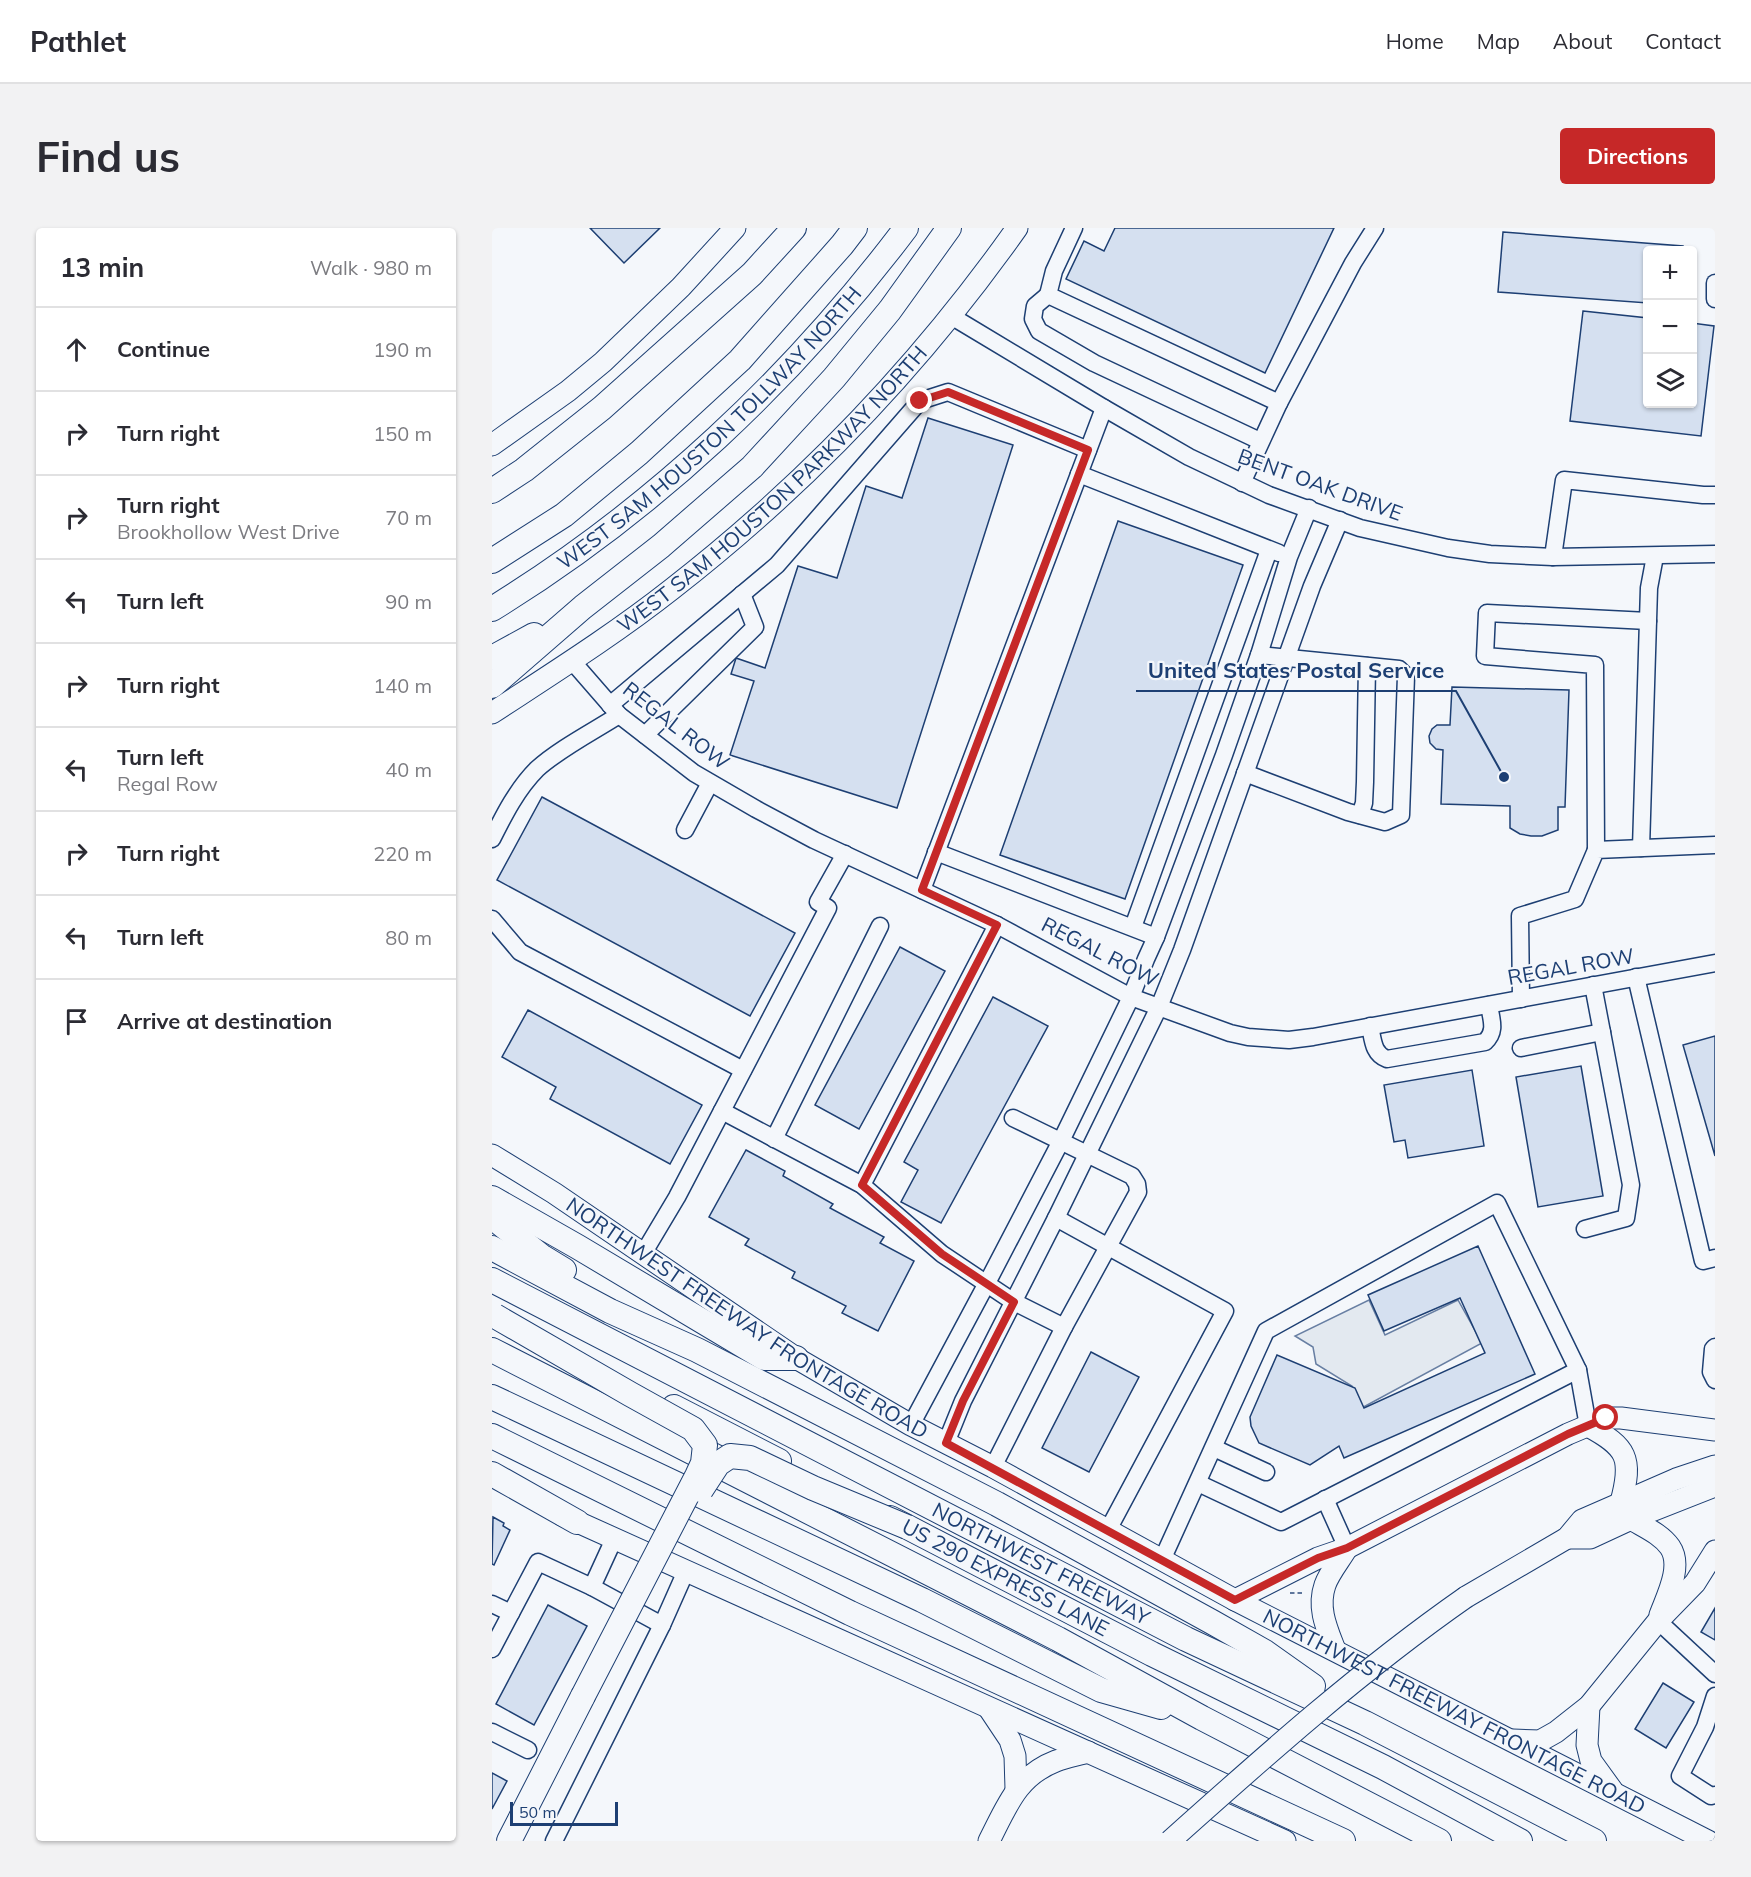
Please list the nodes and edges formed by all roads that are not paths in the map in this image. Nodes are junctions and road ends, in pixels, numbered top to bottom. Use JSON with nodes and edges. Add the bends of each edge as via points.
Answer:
{"nodes":[{"id":1,"x":735,"y":228,"type":"edge"},
{"id":2,"x":794,"y":228,"type":"edge"},
{"id":3,"x":855,"y":228,"type":"edge"},
{"id":4,"x":906,"y":228,"type":"edge"},
{"id":5,"x":1017,"y":228,"type":"edge"},
{"id":6,"x":1074,"y":228,"type":"edge"},
{"id":7,"x":1375,"y":228,"type":"edge"},
{"id":8,"x":949,"y":229,"type":"edge"},
{"id":9,"x":1715,"y":283,"type":"edge"},
{"id":10,"x":1048,"y":295,"type":"junction"},
{"id":11,"x":1715,"y":299,"type":"edge"},
{"id":12,"x":951,"y":316,"type":"junction"},
{"id":13,"x":1279,"y":403,"type":"junction"},
{"id":14,"x":1104,"y":408,"type":"junction"},
{"id":15,"x":1260,"y":441,"type":"junction"},
{"id":16,"x":492,"y":445,"type":"edge"},
{"id":17,"x":1088,"y":450,"type":"junction"},
{"id":18,"x":1079,"y":474,"type":"junction"},
{"id":19,"x":1242,"y":483,"type":"junction"},
{"id":20,"x":492,"y":491,"type":"edge"},
{"id":21,"x":1715,"y":495,"type":"edge"},
{"id":22,"x":1309,"y":508,"type":"junction"},
{"id":23,"x":1340,"y":520,"type":"junction"},
{"id":24,"x":1269,"y":550,"type":"junction"},
{"id":25,"x":1715,"y":554,"type":"edge"},
{"id":26,"x":1655,"y":555,"type":"junction"},
{"id":27,"x":1289,"y":557,"type":"junction"},
{"id":28,"x":1553,"y":557,"type":"junction"},
{"id":29,"x":492,"y":561,"type":"edge"},
{"id":30,"x":742,"y":594,"type":"junction"},
{"id":31,"x":583,"y":607,"type":"junction"},
{"id":32,"x":492,"y":609,"type":"edge"},
{"id":33,"x":1648,"y":621,"type":"junction"},
{"id":34,"x":1259,"y":655,"type":"junction"},
{"id":35,"x":492,"y":658,"type":"edge"},
{"id":36,"x":1287,"y":658,"type":"junction"},
{"id":37,"x":572,"y":662,"type":"junction"},
{"id":38,"x":1367,"y":666,"type":"junction"},
{"id":39,"x":492,"y":686,"type":"edge"},
{"id":40,"x":614,"y":710,"type":"junction"},
{"id":41,"x":492,"y":713,"type":"edge"},
{"id":42,"x":645,"y":735,"type":"junction"},
{"id":43,"x":1245,"y":773,"type":"junction"},
{"id":44,"x":710,"y":783,"type":"junction"},
{"id":45,"x":1360,"y":815,"type":"junction"},
{"id":46,"x":685,"y":830,"type":"dead end"},
{"id":47,"x":492,"y":840,"type":"edge"},
{"id":48,"x":1191,"y":844,"type":"junction"},
{"id":49,"x":1715,"y":845,"type":"edge"},
{"id":50,"x":1641,"y":848,"type":"junction"},
{"id":51,"x":1596,"y":850,"type":"junction"},
{"id":52,"x":936,"y":852,"type":"junction"},
{"id":53,"x":845,"y":854,"type":"junction"},
{"id":54,"x":1216,"y":854,"type":"junction"},
{"id":55,"x":922,"y":890,"type":"junction"},
{"id":56,"x":492,"y":919,"type":"edge"},
{"id":57,"x":997,"y":925,"type":"junction"},
{"id":58,"x":880,"y":926,"type":"dead end"},
{"id":59,"x":1132,"y":927,"type":"junction"},
{"id":60,"x":1156,"y":937,"type":"junction"},
{"id":61,"x":1715,"y":963,"type":"edge"},
{"id":62,"x":1636,"y":978,"type":"junction"},
{"id":63,"x":1593,"y":985,"type":"junction"},
{"id":64,"x":1131,"y":997,"type":"junction"},
{"id":65,"x":1521,"y":999,"type":"junction"},
{"id":66,"x":1489,"y":1005,"type":"junction"},
{"id":67,"x":1159,"y":1007,"type":"junction"},
{"id":68,"x":1370,"y":1026,"type":"junction"},
{"id":69,"x":1602,"y":1032,"type":"junction"},
{"id":70,"x":1521,"y":1048,"type":"dead end"},
{"id":71,"x":743,"y":1070,"type":"junction"},
{"id":72,"x":722,"y":1111,"type":"junction"},
{"id":73,"x":1013,"y":1118,"type":"dead end"},
{"id":74,"x":774,"y":1139,"type":"junction"},
{"id":75,"x":1061,"y":1141,"type":"junction"},
{"id":76,"x":1088,"y":1154,"type":"junction"},
{"id":77,"x":492,"y":1155,"type":"edge"},
{"id":78,"x":862,"y":1185,"type":"junction"},
{"id":79,"x":492,"y":1198,"type":"edge"},
{"id":80,"x":492,"y":1217,"type":"edge"},
{"id":81,"x":1056,"y":1218,"type":"junction"},
{"id":82,"x":1586,"y":1229,"type":"dead end"},
{"id":83,"x":1108,"y":1245,"type":"junction"},
{"id":84,"x":492,"y":1250,"type":"edge"},
{"id":85,"x":643,"y":1254,"type":"junction"},
{"id":86,"x":1715,"y":1258,"type":"edge"},
{"id":87,"x":492,"y":1280,"type":"edge"},
{"id":88,"x":987,"y":1283,"type":"junction"},
{"id":89,"x":1014,"y":1302,"type":"junction"},
{"id":90,"x":494,"y":1315,"type":"edge"},
{"id":91,"x":1064,"y":1327,"type":"junction"},
{"id":92,"x":1715,"y":1347,"type":"edge"},
{"id":93,"x":492,"y":1350,"type":"edge"},
{"id":94,"x":698,"y":1350,"type":"junction"},
{"id":95,"x":796,"y":1358,"type":"junction"},
{"id":96,"x":643,"y":1360,"type":"junction"},
{"id":97,"x":1578,"y":1370,"type":"junction"},
{"id":98,"x":1715,"y":1380,"type":"edge"},
{"id":99,"x":492,"y":1397,"type":"edge"},
{"id":100,"x":911,"y":1425,"type":"junction"},
{"id":101,"x":1588,"y":1426,"type":"junction"},
{"id":102,"x":1715,"y":1430,"type":"edge"},
{"id":103,"x":492,"y":1436,"type":"edge"},
{"id":104,"x":946,"y":1443,"type":"junction"},
{"id":105,"x":1214,"y":1448,"type":"junction"},
{"id":106,"x":1715,"y":1466,"type":"edge"},
{"id":107,"x":993,"y":1467,"type":"junction"},
{"id":108,"x":1266,"y":1472,"type":"dead end"},
{"id":109,"x":492,"y":1474,"type":"edge"},
{"id":110,"x":1198,"y":1483,"type":"junction"},
{"id":111,"x":492,"y":1486,"type":"edge"},
{"id":112,"x":1715,"y":1486,"type":"edge"},
{"id":113,"x":1325,"y":1499,"type":"junction"},
{"id":114,"x":1626,"y":1510,"type":"junction"},
{"id":115,"x":577,"y":1522,"type":"junction"},
{"id":116,"x":908,"y":1527,"type":"junction"},
{"id":117,"x":1108,"y":1530,"type":"junction"},
{"id":118,"x":614,"y":1539,"type":"junction"},
{"id":119,"x":1347,"y":1548,"type":"junction"},
{"id":120,"x":1715,"y":1551,"type":"edge"},
{"id":121,"x":1162,"y":1560,"type":"junction"},
{"id":122,"x":686,"y":1571,"type":"junction"},
{"id":123,"x":592,"y":1587,"type":"junction"},
{"id":124,"x":1235,"y":1600,"type":"junction"},
{"id":125,"x":492,"y":1604,"type":"edge"},
{"id":126,"x":511,"y":1613,"type":"junction"},
{"id":127,"x":1658,"y":1621,"type":"junction"},
{"id":128,"x":662,"y":1625,"type":"junction"},
{"id":129,"x":492,"y":1649,"type":"edge"},
{"id":130,"x":1335,"y":1650,"type":"junction"},
{"id":131,"x":1715,"y":1674,"type":"edge"},
{"id":132,"x":1715,"y":1696,"type":"edge"},
{"id":133,"x":588,"y":1698,"type":"junction"},
{"id":134,"x":1589,"y":1706,"type":"junction"},
{"id":135,"x":990,"y":1709,"type":"junction"},
{"id":136,"x":1202,"y":1718,"type":"junction"},
{"id":137,"x":1365,"y":1723,"type":"junction"},
{"id":138,"x":492,"y":1732,"type":"edge"},
{"id":139,"x":1509,"y":1739,"type":"junction"},
{"id":140,"x":528,"y":1750,"type":"dead end"},
{"id":141,"x":1088,"y":1752,"type":"junction"},
{"id":142,"x":1016,"y":1789,"type":"junction"},
{"id":143,"x":1614,"y":1793,"type":"junction"},
{"id":144,"x":1715,"y":1795,"type":"edge"},
{"id":145,"x":1252,"y":1832,"type":"edge"},
{"id":146,"x":509,"y":1841,"type":"edge"},
{"id":147,"x":520,"y":1841,"type":"edge"},
{"id":148,"x":554,"y":1841,"type":"edge"},
{"id":149,"x":990,"y":1841,"type":"edge"},
{"id":150,"x":1170,"y":1841,"type":"edge"},
{"id":151,"x":1285,"y":1841,"type":"edge"},
{"id":152,"x":1343,"y":1841,"type":"edge"},
{"id":153,"x":1439,"y":1841,"type":"edge"},
{"id":154,"x":1520,"y":1841,"type":"edge"},
{"id":155,"x":1594,"y":1841,"type":"edge"},
{"id":156,"x":1708,"y":1841,"type":"edge"}],
"edges":[{"from":1,"to":16,"type":"main road","via":[[603,362]]},
{"from":2,"to":20,"type":"highway","via":[[752,274],[602,408]]},
{"from":3,"to":29,"type":"highway","name":"WEST SAM HOUSTON TOLLWAY NORTH","via":[[740,360],[639,453],[564,515]]},
{"from":4,"to":32,"type":"highway","name":"WEST SAM HOUSTON TOLLWAY NORTH","via":[[833,319],[762,394],[678,472],[578,551]]},
{"from":5,"to":12,"type":"main road","name":"WEST SAM HOUSTON PARKWAY NORTH"},
{"from":6,"to":10,"type":"street","via":[[1054,271]]},
{"from":7,"to":13,"type":"street"},
{"from":8,"to":31,"type":"highway","via":[[834,378],[752,467]]},
{"from":9,"to":11,"type":"street"},
{"from":10,"to":13,"type":"street"},
{"from":10,"to":15,"type":"street","via":[[1035,306],[1033,319],[1039,331],[1094,363]]},
{"from":12,"to":14,"type":"street","name":"BENT OAK DRIVE"},
{"from":12,"to":37,"type":"main road","name":"WEST SAM HOUSTON PARKWAY NORTH","via":[[852,427],[774,503],[671,590]]},
{"from":13,"to":15,"type":"street"},
{"from":14,"to":17,"type":"street"},
{"from":14,"to":19,"type":"street","name":"BENT OAK DRIVE"},
{"from":15,"to":19,"type":"street"},
{"from":17,"to":18,"type":"street"},
{"from":17,"to":30,"type":"street","via":[[948,392],[920,401],[777,565]]},
{"from":18,"to":24,"type":"street"},
{"from":18,"to":52,"type":"street"},
{"from":19,"to":22,"type":"street","name":"BENT OAK DRIVE"},
{"from":21,"to":28,"type":"street","via":[[1564,480]]},
{"from":22,"to":23,"type":"street","name":"BENT OAK DRIVE"},
{"from":22,"to":27,"type":"street"},
{"from":23,"to":28,"type":"street","name":"BENT OAK DRIVE","via":[[1448,548]]},
{"from":23,"to":36,"type":"street"},
{"from":24,"to":27,"type":"street"},
{"from":24,"to":59,"type":"street"},
{"from":25,"to":26,"type":"street","name":"BENT OAK DRIVE"},
{"from":26,"to":28,"type":"street","name":"BENT OAK DRIVE"},
{"from":26,"to":33,"type":"street"},
{"from":27,"to":34,"type":"street"},
{"from":30,"to":40,"type":"street"},
{"from":30,"to":42,"type":"street","via":[[755,627]]},
{"from":31,"to":35,"type":"highway"},
{"from":31,"to":39,"type":"highway"},
{"from":33,"to":50,"type":"street"},
{"from":33,"to":51,"type":"street","via":[[1486,613],[1485,656],[1595,666]]},
{"from":34,"to":36,"type":"street"},
{"from":34,"to":48,"type":"street"},
{"from":36,"to":38,"type":"street"},
{"from":36,"to":43,"type":"street"},
{"from":37,"to":40,"type":"street","name":"REGAL ROW"},
{"from":37,"to":41,"type":"main road","name":"WEST SAM HOUSTON PARKWAY NORTH"},
{"from":38,"to":45,"type":"street","via":[[1365,782]]},
{"from":38,"to":45,"type":"street","via":[[1399,669],[1406,676],[1401,815],[1385,822]]},
{"from":40,"to":42,"type":"street","name":"REGAL ROW"},
{"from":40,"to":47,"type":"street","via":[[536,770],[507,808]]},
{"from":42,"to":44,"type":"street","name":"REGAL ROW"},
{"from":43,"to":45,"type":"street"},
{"from":43,"to":54,"type":"street"},
{"from":44,"to":46,"type":"street"},
{"from":44,"to":53,"type":"street","name":"REGAL ROW"},
{"from":48,"to":54,"type":"street"},
{"from":48,"to":60,"type":"street"},
{"from":49,"to":50,"type":"street"},
{"from":50,"to":51,"type":"street"},
{"from":51,"to":65,"type":"street","via":[[1575,899],[1520,916]]},
{"from":52,"to":55,"type":"street"},
{"from":52,"to":59,"type":"street"},
{"from":53,"to":55,"type":"street","name":"REGAL ROW"},
{"from":53,"to":71,"type":"street","via":[[818,902],[828,908]]},
{"from":54,"to":67,"type":"street"},
{"from":55,"to":57,"type":"street","name":"REGAL ROW"},
{"from":56,"to":71,"type":"street","via":[[520,952]]},
{"from":57,"to":64,"type":"street","name":"REGAL ROW"},
{"from":57,"to":78,"type":"street"},
{"from":58,"to":74,"type":"street"},
{"from":59,"to":60,"type":"street"},
{"from":60,"to":64,"type":"street"},
{"from":61,"to":62,"type":"street","name":"REGAL ROW"},
{"from":62,"to":63,"type":"street","name":"REGAL ROW"},
{"from":62,"to":86,"type":"street","via":[[1703,1261]]},
{"from":63,"to":65,"type":"street","name":"REGAL ROW"},
{"from":63,"to":69,"type":"street"},
{"from":64,"to":67,"type":"street","name":"REGAL ROW"},
{"from":64,"to":75,"type":"street"},
{"from":65,"to":66,"type":"street","name":"REGAL ROW"},
{"from":66,"to":68,"type":"street","name":"REGAL ROW"},
{"from":66,"to":68,"type":"street","via":[[1493,1029],[1485,1042],[1387,1059],[1375,1050]]},
{"from":67,"to":68,"type":"street","name":"REGAL ROW","via":[[1230,1033],[1267,1040],[1313,1037]]},
{"from":67,"to":76,"type":"street"},
{"from":69,"to":70,"type":"street"},
{"from":69,"to":82,"type":"street","via":[[1631,1185],[1626,1218]]},
{"from":71,"to":72,"type":"street"},
{"from":72,"to":74,"type":"street"},
{"from":72,"to":85,"type":"street"},
{"from":73,"to":75,"type":"street"},
{"from":74,"to":78,"type":"street"},
{"from":75,"to":76,"type":"street"},
{"from":75,"to":88,"type":"street"},
{"from":76,"to":81,"type":"street"},
{"from":76,"to":83,"type":"street","via":[[1132,1176],[1137,1184],[1138,1192]]},
{"from":77,"to":85,"type":"main road","name":"NORTHWEST FREEWAY FRONTAGE ROAD"},
{"from":78,"to":88,"type":"street","via":[[942,1254]]},
{"from":79,"to":95,"type":"highway","via":[[764,1358]]},
{"from":80,"to":94,"type":"highway","via":[[541,1256]]},
{"from":81,"to":83,"type":"street"},
{"from":81,"to":89,"type":"street"},
{"from":83,"to":91,"type":"street"},
{"from":83,"to":117,"type":"street","via":[[1226,1311]]},
{"from":84,"to":94,"type":"highway","via":[[609,1311]]},
{"from":84,"to":96,"type":"highway"},
{"from":85,"to":95,"type":"main road","name":"NORTHWEST FREEWAY FRONTAGE ROAD"},
{"from":87,"to":96,"type":"highway","name":"NORTHWEST FREEWAY"},
{"from":88,"to":89,"type":"street"},
{"from":88,"to":100,"type":"street"},
{"from":89,"to":91,"type":"street"},
{"from":89,"to":104,"type":"street"},
{"from":90,"to":116,"type":"highway","name":"US 290 EXPRESS LANE","bridge":true},
{"from":90,"to":133,"type":"highway","bridge":true,"via":[[693,1429],[705,1445],[697,1476]]},
{"from":91,"to":107,"type":"street"},
{"from":92,"to":98,"type":"street","via":[[1711,1372]]},
{"from":93,"to":136,"type":"highway"},
{"from":94,"to":137,"type":"highway","via":[[1007,1510],[1212,1622],[1265,1652]]},
{"from":95,"to":100,"type":"main road","name":"NORTHWEST FREEWAY FRONTAGE ROAD"},
{"from":96,"to":137,"type":"highway","name":"NORTHWEST FREEWAY","via":[[1186,1639]]},
{"from":97,"to":101,"type":"street"},
{"from":97,"to":105,"type":"street","via":[[1497,1203],[1266,1331]]},
{"from":97,"to":113,"type":"street"},
{"from":99,"to":136,"type":"highway","via":[[922,1600],[1101,1690]]},
{"from":100,"to":104,"type":"main road","name":"NORTHWEST FREEWAY FRONTAGE ROAD"},
{"from":101,"to":102,"type":"main road","via":[[1606,1418],[1621,1418]]},
{"from":101,"to":114,"type":"main road","via":[[1611,1438],[1621,1449],[1626,1463]]},
{"from":101,"to":119,"type":"main road"},
{"from":103,"to":152,"type":"highway","via":[[850,1613]]},
{"from":104,"to":107,"type":"main road","name":"NORTHWEST FREEWAY FRONTAGE ROAD"},
{"from":105,"to":108,"type":"street"},
{"from":105,"to":110,"type":"street"},
{"from":106,"to":114,"type":"main road","via":[[1676,1479]]},
{"from":107,"to":117,"type":"main road","name":"NORTHWEST FREEWAY FRONTAGE ROAD"},
{"from":109,"to":115,"type":"highway"},
{"from":110,"to":113,"type":"street","via":[[1281,1522]]},
{"from":110,"to":121,"type":"street"},
{"from":111,"to":115,"type":"main road"},
{"from":112,"to":114,"type":"main road"},
{"from":113,"to":119,"type":"street"},
{"from":114,"to":127,"type":"main road","via":[[1670,1547],[1675,1562]]},
{"from":114,"to":150,"type":"main road","bridge":true,"via":[[1582,1520],[1567,1538],[1466,1597],[1422,1628],[1290,1734]]},
{"from":115,"to":118,"type":"main road"},
{"from":116,"to":133,"type":"highway","bridge":true,"via":[[750,1458],[730,1456],[706,1480]]},
{"from":116,"to":154,"type":"highway","name":"US 290 EXPRESS LANE","via":[[1152,1654],[1383,1767]]},
{"from":117,"to":121,"type":"main road","name":"NORTHWEST FREEWAY FRONTAGE ROAD"},
{"from":118,"to":122,"type":"main road"},
{"from":118,"to":123,"type":"street"},
{"from":119,"to":124,"type":"main road","via":[[1318,1558]]},
{"from":119,"to":130,"type":"main road","via":[[1325,1584],[1322,1601],[1323,1617]]},
{"from":120,"to":127,"type":"main road","via":[[1695,1583]]},
{"from":121,"to":124,"type":"main road","name":"NORTHWEST FREEWAY FRONTAGE ROAD"},
{"from":122,"to":128,"type":"street"},
{"from":122,"to":135,"type":"main road"},
{"from":123,"to":126,"type":"street","via":[[538,1562]]},
{"from":123,"to":128,"type":"street"},
{"from":124,"to":130,"type":"main road","name":"NORTHWEST FREEWAY FRONTAGE ROAD"},
{"from":125,"to":126,"type":"street"},
{"from":126,"to":129,"type":"street"},
{"from":127,"to":131,"type":"street"},
{"from":127,"to":134,"type":"main road"},
{"from":128,"to":148,"type":"street"},
{"from":130,"to":139,"type":"main road","name":"NORTHWEST FREEWAY FRONTAGE ROAD"},
{"from":132,"to":144,"type":"street","via":[[1680,1776]]},
{"from":133,"to":146,"type":"highway"},
{"from":133,"to":147,"type":"highway"},
{"from":134,"to":139,"type":"main road","via":[[1540,1741]]},
{"from":134,"to":143,"type":"main road","via":[[1587,1745],[1591,1761]]},
{"from":135,"to":141,"type":"main road"},
{"from":135,"to":142,"type":"main road","via":[[1010,1740],[1015,1756]]},
{"from":136,"to":153,"type":"highway"},
{"from":137,"to":155,"type":"highway","name":"NORTHWEST FREEWAY"},
{"from":138,"to":140,"type":"street"},
{"from":139,"to":143,"type":"main road","name":"NORTHWEST FREEWAY FRONTAGE ROAD"},
{"from":141,"to":142,"type":"main road","via":[[1041,1768]]},
{"from":141,"to":145,"type":"main road"},
{"from":142,"to":149,"type":"main road"},
{"from":143,"to":156,"type":"main road","name":"NORTHWEST FREEWAY FRONTAGE ROAD"},
{"from":145,"to":151,"type":"main road"}]}
